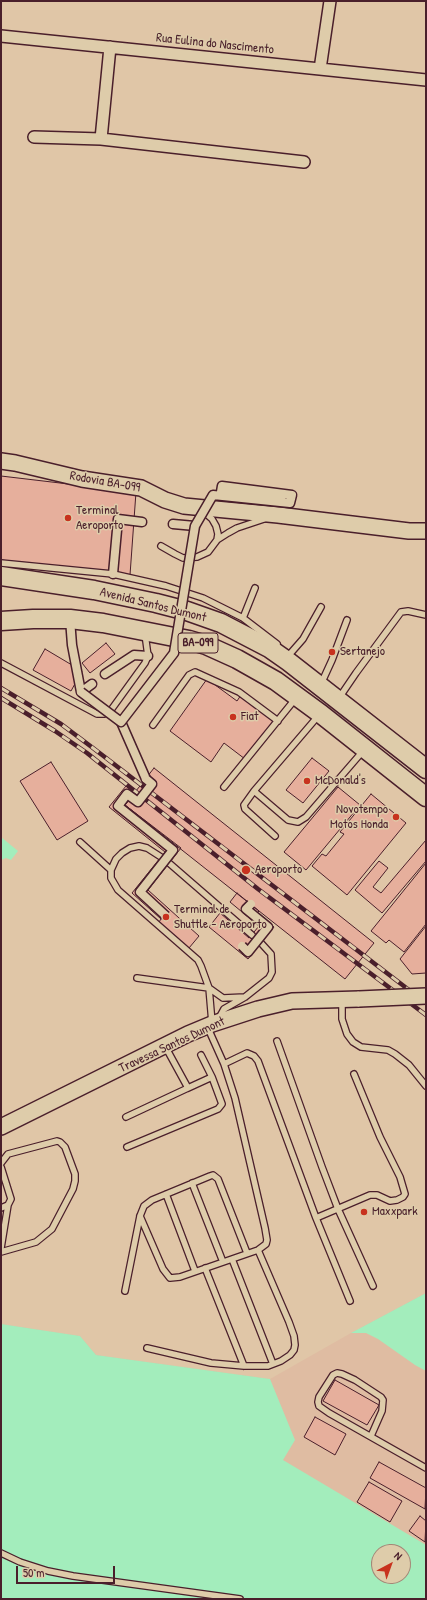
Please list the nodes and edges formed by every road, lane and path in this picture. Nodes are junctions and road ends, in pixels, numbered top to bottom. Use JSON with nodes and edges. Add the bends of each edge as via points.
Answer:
{"nodes":[{"id":1,"x":330,"y":1,"type":"edge"},
{"id":2,"x":1,"y":36,"type":"edge"},
{"id":3,"x":110,"y":47,"type":"junction"},
{"id":4,"x":320,"y":69,"type":"junction"},
{"id":5,"x":426,"y":80,"type":"edge"},
{"id":6,"x":34,"y":137,"type":"dead end"},
{"id":7,"x":101,"y":139,"type":"junction"},
{"id":8,"x":304,"y":162,"type":"dead end"},
{"id":9,"x":1,"y":461,"type":"edge"},
{"id":10,"x":281,"y":499,"type":"dead end"},
{"id":11,"x":196,"y":507,"type":"junction"},
{"id":12,"x":278,"y":515,"type":"junction"},
{"id":13,"x":142,"y":522,"type":"dead end"},
{"id":14,"x":173,"y":524,"type":"dead end"},
{"id":15,"x":195,"y":526,"type":"junction"},
{"id":16,"x":426,"y":531,"type":"edge"},
{"id":17,"x":217,"y":540,"type":"junction"},
{"id":18,"x":161,"y":546,"type":"dead end"},
{"id":19,"x":1,"y":563,"type":"edge"},
{"id":20,"x":113,"y":574,"type":"junction"},
{"id":21,"x":1,"y":576,"type":"edge"},
{"id":22,"x":255,"y":588,"type":"dead end"},
{"id":23,"x":321,"y":607,"type":"dead end"},
{"id":24,"x":426,"y":615,"type":"edge"},
{"id":25,"x":243,"y":618,"type":"junction"},
{"id":26,"x":70,"y":619,"type":"junction"},
{"id":27,"x":348,"y":620,"type":"dead end"},
{"id":28,"x":1,"y":621,"type":"edge"},
{"id":29,"x":145,"y":631,"type":"junction"},
{"id":30,"x":289,"y":655,"type":"junction"},
{"id":31,"x":148,"y":656,"type":"junction"},
{"id":32,"x":1,"y":663,"type":"edge"},
{"id":33,"x":105,"y":674,"type":"dead end"},
{"id":34,"x":304,"y":674,"type":"junction"},
{"id":35,"x":92,"y":684,"type":"dead end"},
{"id":36,"x":320,"y":686,"type":"junction"},
{"id":37,"x":81,"y":692,"type":"junction"},
{"id":38,"x":297,"y":696,"type":"junction"},
{"id":39,"x":338,"y":700,"type":"junction"},
{"id":40,"x":321,"y":714,"type":"junction"},
{"id":41,"x":278,"y":721,"type":"junction"},
{"id":42,"x":121,"y":722,"type":"junction"},
{"id":43,"x":153,"y":725,"type":"dead end"},
{"id":44,"x":365,"y":750,"type":"junction"},
{"id":45,"x":426,"y":768,"type":"edge"},
{"id":46,"x":224,"y":787,"type":"dead end"},
{"id":47,"x":254,"y":791,"type":"junction"},
{"id":48,"x":426,"y":797,"type":"edge"},
{"id":49,"x":275,"y":836,"type":"dead end"},
{"id":50,"x":80,"y":842,"type":"dead end"},
{"id":51,"x":161,"y":857,"type":"dead end"},
{"id":52,"x":169,"y":863,"type":"dead end"},
{"id":53,"x":111,"y":870,"type":"junction"},
{"id":54,"x":250,"y":904,"type":"dead end"},
{"id":55,"x":166,"y":916,"type":"dead end"},
{"id":56,"x":252,"y":935,"type":"dead end"},
{"id":57,"x":261,"y":942,"type":"dead end"},
{"id":58,"x":242,"y":946,"type":"dead end"},
{"id":59,"x":137,"y":978,"type":"dead end"},
{"id":60,"x":209,"y":988,"type":"junction"},
{"id":61,"x":426,"y":996,"type":"edge"},
{"id":62,"x":245,"y":997,"type":"junction"},
{"id":63,"x":342,"y":999,"type":"junction"},
{"id":64,"x":212,"y":1024,"type":"junction"},
{"id":65,"x":277,"y":1041,"type":"dead end"},
{"id":66,"x":165,"y":1046,"type":"junction"},
{"id":67,"x":202,"y":1055,"type":"dead end"},
{"id":68,"x":224,"y":1064,"type":"junction"},
{"id":69,"x":354,"y":1074,"type":"dead end"},
{"id":70,"x":212,"y":1077,"type":"junction"},
{"id":71,"x":426,"y":1086,"type":"edge"},
{"id":72,"x":188,"y":1088,"type":"junction"},
{"id":73,"x":126,"y":1117,"type":"dead end"},
{"id":74,"x":1,"y":1127,"type":"edge"},
{"id":75,"x":127,"y":1147,"type":"dead end"},
{"id":76,"x":1,"y":1163,"type":"edge"},
{"id":77,"x":1,"y":1167,"type":"edge"},
{"id":78,"x":192,"y":1183,"type":"junction"},
{"id":79,"x":166,"y":1194,"type":"junction"},
{"id":80,"x":8,"y":1205,"type":"junction"},
{"id":81,"x":1,"y":1208,"type":"edge"},
{"id":82,"x":338,"y":1209,"type":"junction"},
{"id":83,"x":140,"y":1216,"type":"junction"},
{"id":84,"x":316,"y":1218,"type":"junction"},
{"id":85,"x":1,"y":1248,"type":"edge"},
{"id":86,"x":258,"y":1250,"type":"junction"},
{"id":87,"x":1,"y":1252,"type":"edge"},
{"id":88,"x":247,"y":1253,"type":"junction"},
{"id":89,"x":232,"y":1258,"type":"junction"},
{"id":90,"x":222,"y":1262,"type":"junction"},
{"id":91,"x":204,"y":1268,"type":"junction"},
{"id":92,"x":195,"y":1271,"type":"junction"},
{"id":93,"x":373,"y":1286,"type":"dead end"},
{"id":94,"x":125,"y":1291,"type":"dead end"},
{"id":95,"x":350,"y":1301,"type":"dead end"},
{"id":96,"x":148,"y":1348,"type":"dead end"},
{"id":97,"x":273,"y":1364,"type":"junction"},
{"id":98,"x":244,"y":1366,"type":"junction"},
{"id":99,"x":371,"y":1436,"type":"junction"},
{"id":100,"x":426,"y":1468,"type":"edge"},
{"id":101,"x":1,"y":1553,"type":"edge"},
{"id":102,"x":240,"y":1599,"type":"edge"}],
"edges":[{"from":1,"to":4,"type":"street"},
{"from":2,"to":3,"type":"street","name":"Rua Eulina do Nascimento"},
{"from":3,"to":4,"type":"street","name":"Rua Eulina do Nascimento"},
{"from":3,"to":7,"type":"street"},
{"from":4,"to":5,"type":"street","name":"Rua Eulina do Nascimento"},
{"from":6,"to":7,"type":"street"},
{"from":7,"to":8,"type":"street"},
{"from":9,"to":11,"type":"main road","name":"Rodovia BA-099","via":[[82,479],[141,488],[175,504]]},
{"from":10,"to":15,"type":"street","bridge":true,"via":[[221,492],[222,486],[292,494],[290,503],[213,495]]},
{"from":11,"to":12,"type":"main road","name":"Rodovia BA-099"},
{"from":11,"to":17,"type":"lane","via":[[212,519],[218,534]]},
{"from":12,"to":16,"type":"main road","name":"Rodovia BA-099"},
{"from":12,"to":17,"type":"lane","via":[[238,528]]},
{"from":13,"to":20,"type":"street","via":[[118,519]]},
{"from":14,"to":15,"type":"street"},
{"from":15,"to":42,"type":"street","bridge":true,"via":[[174,653]]},
{"from":17,"to":18,"type":"lane","via":[[208,552],[191,558],[183,558]]},
{"from":19,"to":20,"type":"lane"},
{"from":20,"to":25,"type":"lane","via":[[181,590]]},
{"from":21,"to":34,"type":"highway","name":"Avenida Santos Dumont","number":"BA-099","via":[[94,590],[187,611],[245,634]]},
{"from":22,"to":25,"type":"lane"},
{"from":23,"to":30,"type":"lane","via":[[303,639]]},
{"from":24,"to":39,"type":"lane","via":[[401,612]]},
{"from":25,"to":30,"type":"lane","via":[[265,633]]},
{"from":26,"to":28,"type":"highway","name":"Avenida Santos Dumont","number":"BA-099"},
{"from":26,"to":29,"type":"highway","name":"Avenida Santos Dumont","number":"BA-099"},
{"from":26,"to":37,"type":"street"},
{"from":27,"to":36,"type":"lane"},
{"from":29,"to":31,"type":"lane"},
{"from":29,"to":38,"type":"highway","name":"Avenida Santos Dumont","number":"BA-099","via":[[206,645],[237,659]]},
{"from":30,"to":34,"type":"lane"},
{"from":31,"to":32,"type":"lane","via":[[110,710],[104,714],[97,714]]},
{"from":31,"to":33,"type":"street","via":[[134,655]]},
{"from":34,"to":36,"type":"highway","name":"Avenida Santos Dumont","number":"BA-099"},
{"from":35,"to":37,"type":"street"},
{"from":36,"to":39,"type":"highway","name":"Avenida Santos Dumont","number":"BA-099"},
{"from":37,"to":42,"type":"street","bridge":true},
{"from":38,"to":40,"type":"highway","name":"Avenida Santos Dumont","number":"BA-099"},
{"from":38,"to":41,"type":"lane"},
{"from":39,"to":45,"type":"highway","name":"Avenida Santos Dumont","number":"BA-099"},
{"from":40,"to":44,"type":"highway","name":"Avenida Santos Dumont","number":"BA-099"},
{"from":40,"to":47,"type":"lane"},
{"from":41,"to":43,"type":"lane","via":[[239,692],[195,672],[189,675]]},
{"from":41,"to":46,"type":"lane"},
{"from":42,"to":55,"type":"street","bridge":true,"via":[[146,779],[152,784],[138,802],[127,794],[118,806],[173,850],[140,892]]},
{"from":44,"to":47,"type":"lane","via":[[306,817],[298,822],[288,820]]},
{"from":44,"to":48,"type":"highway","name":"Avenida Santos Dumont","number":"BA-099"},
{"from":47,"to":49,"type":"lane","via":[[244,805],[245,809]]},
{"from":50,"to":53,"type":"lane"},
{"from":51,"to":53,"type":"lane","via":[[147,848],[130,848],[116,859]]},
{"from":52,"to":56,"type":"lane"},
{"from":53,"to":60,"type":"lane","via":[[111,878],[118,890],[198,960]]},
{"from":54,"to":58,"type":"street","bridge":true,"via":[[246,909],[268,927],[248,952]]},
{"from":57,"to":62,"type":"lane","via":[[271,954],[272,972],[265,983]]},
{"from":59,"to":60,"type":"lane"},
{"from":60,"to":62,"type":"lane","via":[[223,998]]},
{"from":60,"to":64,"type":"lane"},
{"from":61,"to":63,"type":"main road","name":"Travessa Santos Dumont","bridge":true},
{"from":62,"to":64,"type":"lane","via":[[224,1009]]},
{"from":63,"to":64,"type":"main road","name":"Travessa Santos Dumont","via":[[292,1001]]},
{"from":63,"to":71,"type":"lane","via":[[342,1019],[353,1042],[361,1047],[388,1050],[395,1054],[409,1065]]},
{"from":64,"to":66,"type":"main road","name":"Travessa Santos Dumont"},
{"from":64,"to":68,"type":"lane"},
{"from":65,"to":82,"type":"lane"},
{"from":66,"to":72,"type":"lane"},
{"from":66,"to":74,"type":"main road","name":"Travessa Santos Dumont"},
{"from":67,"to":70,"type":"lane"},
{"from":68,"to":84,"type":"lane","via":[[247,1053],[258,1061]]},
{"from":68,"to":86,"type":"lane","via":[[235,1098],[265,1228],[266,1244]]},
{"from":69,"to":82,"type":"lane","via":[[400,1177],[405,1194],[397,1200],[390,1201],[377,1195],[370,1195]]},
{"from":70,"to":72,"type":"lane"},
{"from":70,"to":75,"type":"lane","via":[[223,1103],[221,1106]]},
{"from":72,"to":73,"type":"lane"},
{"from":76,"to":87,"type":"lane","via":[[8,1154],[57,1141],[66,1147],[75,1181],[74,1189],[52,1229],[36,1242]]},
{"from":77,"to":80,"type":"lane","via":[[11,1199]]},
{"from":78,"to":79,"type":"lane"},
{"from":78,"to":88,"type":"lane","via":[[213,1175],[218,1179]]},
{"from":78,"to":90,"type":"lane"},
{"from":79,"to":83,"type":"lane","via":[[144,1206]]},
{"from":79,"to":92,"type":"lane"},
{"from":80,"to":81,"type":"lane"},
{"from":80,"to":85,"type":"lane"},
{"from":82,"to":84,"type":"lane"},
{"from":82,"to":93,"type":"lane"},
{"from":83,"to":92,"type":"lane","via":[[168,1277],[173,1278]]},
{"from":83,"to":94,"type":"lane"},
{"from":84,"to":95,"type":"lane"},
{"from":86,"to":88,"type":"lane"},
{"from":86,"to":97,"type":"lane","via":[[294,1336],[294,1350]]},
{"from":88,"to":89,"type":"lane"},
{"from":89,"to":90,"type":"lane"},
{"from":89,"to":97,"type":"lane"},
{"from":90,"to":91,"type":"lane"},
{"from":91,"to":92,"type":"lane"},
{"from":91,"to":98,"type":"lane"},
{"from":96,"to":98,"type":"lane","via":[[211,1363]]},
{"from":97,"to":98,"type":"lane"},
{"from":99,"to":99,"type":"lane","via":[[382,1411],[383,1400],[355,1380],[342,1374],[333,1375],[319,1396],[319,1406]]},
{"from":99,"to":100,"type":"lane"},
{"from":101,"to":102,"type":"lane","via":[[27,1564],[73,1576]]}]}
